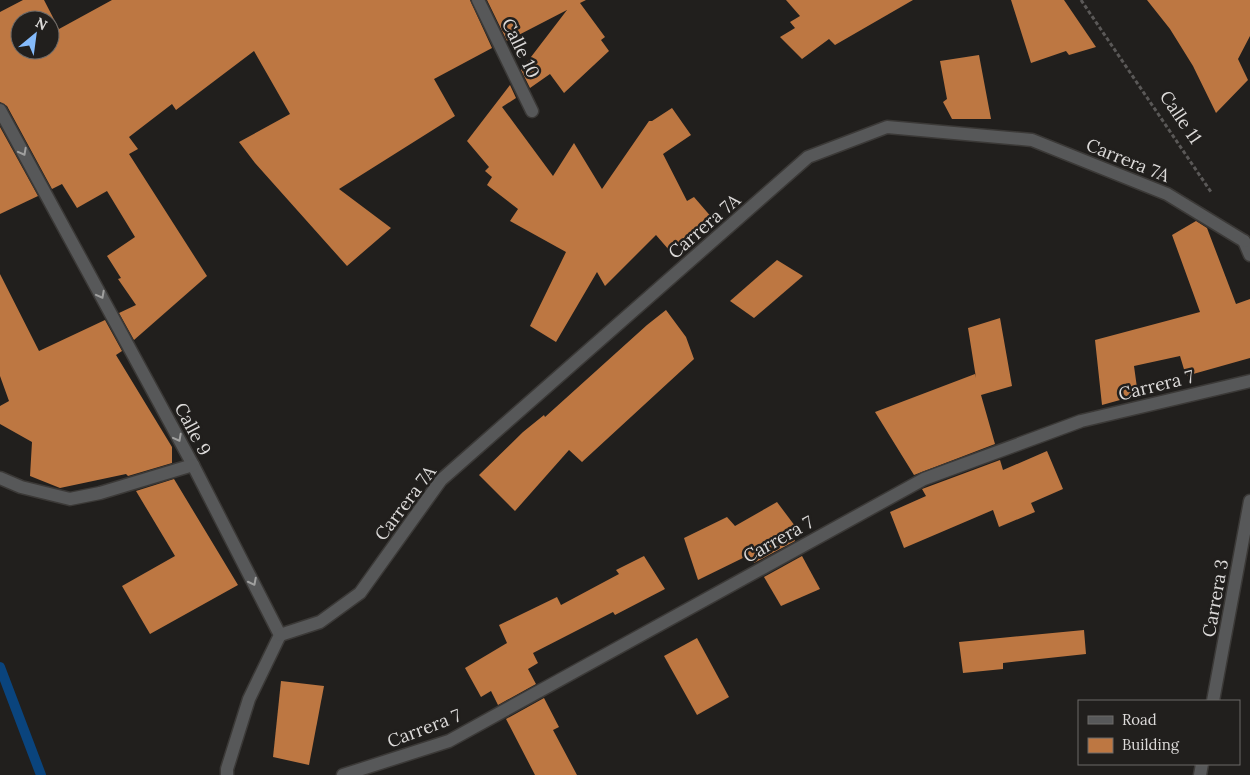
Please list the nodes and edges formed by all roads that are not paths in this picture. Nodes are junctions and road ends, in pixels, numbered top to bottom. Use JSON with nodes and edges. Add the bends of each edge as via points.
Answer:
{"nodes":[{"id":1,"x":478,"y":0,"type":"edge"},
{"id":2,"x":0,"y":110,"type":"edge"},
{"id":3,"x":532,"y":111,"type":"dead end"},
{"id":4,"x":1247,"y":240,"type":"edge"},
{"id":5,"x":1250,"y":255,"type":"edge"},
{"id":6,"x":1250,"y":381,"type":"edge"},
{"id":7,"x":193,"y":465,"type":"junction"},
{"id":8,"x":0,"y":478,"type":"edge"},
{"id":9,"x":1250,"y":501,"type":"edge"},
{"id":10,"x":280,"y":635,"type":"junction"},
{"id":11,"x":1214,"y":700,"type":"edge"},
{"id":12,"x":227,"y":775,"type":"edge"},
{"id":13,"x":343,"y":775,"type":"edge"}],
"edges":[{"from":1,"to":3,"type":"street","name":"Calle 10"},
{"from":2,"to":7,"type":"street","name":"Calle 9","one_way":true},
{"from":4,"to":5,"type":"street"},
{"from":4,"to":10,"type":"street","name":"Carrera 7A","via":[[1167,194],[1032,140],[887,127],[808,157],[441,480],[360,593],[320,622]]},
{"from":6,"to":13,"type":"street","name":"Carrera 7","via":[[1081,421],[924,479],[449,741]]},
{"from":7,"to":8,"type":"street","via":[[70,499],[21,487]]},
{"from":7,"to":10,"type":"street","name":"Calle 9","one_way":true},
{"from":9,"to":11,"type":"street","name":"Carrera 3"},
{"from":10,"to":12,"type":"street","via":[[249,699]]}]}
